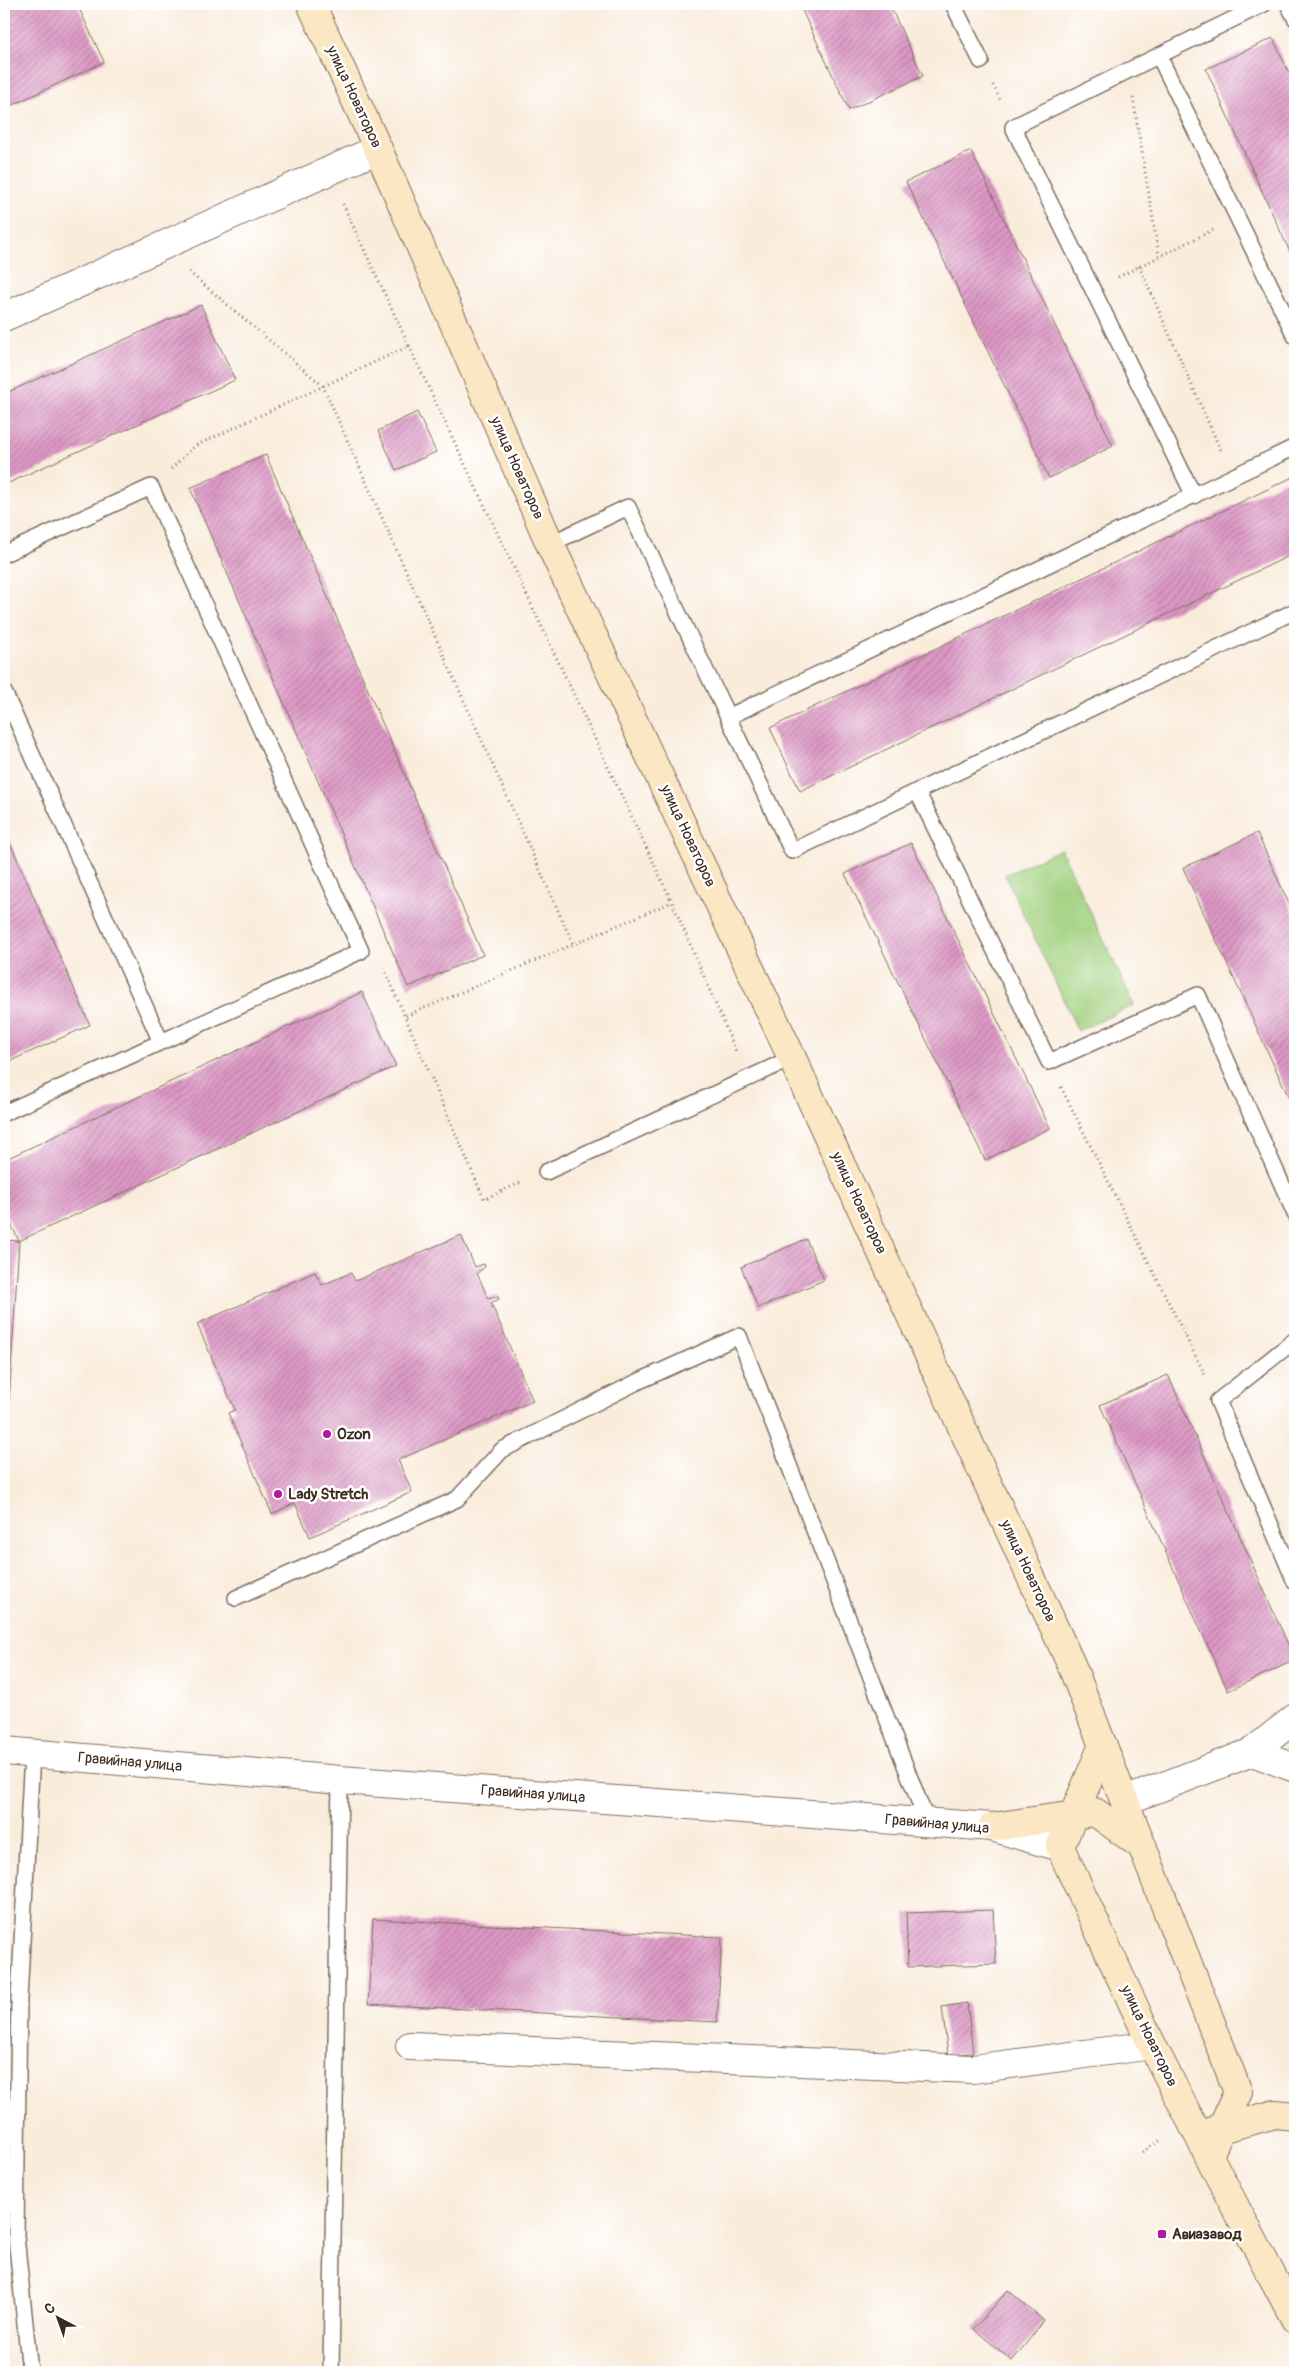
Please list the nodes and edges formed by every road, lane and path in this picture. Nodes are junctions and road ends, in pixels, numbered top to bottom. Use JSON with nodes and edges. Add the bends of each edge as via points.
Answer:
{"nodes":[{"id":1,"x":311,"y":4,"type":"edge"},
{"id":2,"x":953,"y":4,"type":"edge"},
{"id":3,"x":1264,"y":4,"type":"edge"},
{"id":4,"x":1288,"y":4,"type":"edge"},
{"id":5,"x":1295,"y":18,"type":"edge"},
{"id":6,"x":1158,"y":56,"type":"junction"},
{"id":7,"x":981,"y":61,"type":"joint"},
{"id":8,"x":1129,"y":70,"type":"junction"},
{"id":9,"x":1013,"y":127,"type":"junction"},
{"id":10,"x":378,"y":149,"type":"junction"},
{"id":11,"x":328,"y":172,"type":"junction"},
{"id":12,"x":1237,"y":218,"type":"junction"},
{"id":13,"x":160,"y":248,"type":"junction"},
{"id":14,"x":1159,"y":256,"type":"junction"},
{"id":15,"x":1139,"y":266,"type":"junction"},
{"id":16,"x":1092,"y":289,"type":"junction"},
{"id":17,"x":4,"y":317,"type":"edge"},
{"id":18,"x":1295,"y":336,"type":"edge"},
{"id":19,"x":409,"y":346,"type":"junction"},
{"id":20,"x":323,"y":386,"type":"junction"},
{"id":21,"x":1295,"y":447,"type":"edge"},
{"id":22,"x":1233,"y":477,"type":"junction"},
{"id":23,"x":151,"y":487,"type":"junction"},
{"id":24,"x":1194,"y":496,"type":"junction"},
{"id":25,"x":550,"y":544,"type":"junction"},
{"id":26,"x":4,"y":554,"type":"edge"},
{"id":27,"x":1295,"y":611,"type":"edge"},
{"id":28,"x":4,"y":692,"type":"edge"},
{"id":29,"x":728,"y":717,"type":"junction"},
{"id":30,"x":917,"y":791,"type":"junction"},
{"id":31,"x":672,"y":902,"type":"junction"},
{"id":32,"x":573,"y":944,"type":"junction"},
{"id":33,"x":361,"y":951,"type":"junction"},
{"id":34,"x":406,"y":1016,"type":"junction"},
{"id":35,"x":161,"y":1042,"type":"junction"},
{"id":36,"x":792,"y":1058,"type":"junction"},
{"id":37,"x":1049,"y":1062,"type":"junction"},
{"id":38,"x":748,"y":1079,"type":"junction"},
{"id":39,"x":4,"y":1113,"type":"edge"},
{"id":40,"x":546,"y":1172,"type":"joint"},
{"id":41,"x":1295,"y":1214,"type":"edge"},
{"id":42,"x":1295,"y":1340,"type":"edge"},
{"id":43,"x":1218,"y":1401,"type":"junction"},
{"id":44,"x":1295,"y":1582,"type":"edge"},
{"id":45,"x":236,"y":1598,"type":"dead end"},
{"id":46,"x":1295,"y":1718,"type":"edge"},
{"id":47,"x":1103,"y":1745,"type":"junction"},
{"id":48,"x":4,"y":1751,"type":"edge"},
{"id":49,"x":1252,"y":1752,"type":"junction"},
{"id":50,"x":32,"y":1754,"type":"junction"},
{"id":51,"x":1295,"y":1768,"type":"edge"},
{"id":52,"x":340,"y":1780,"type":"junction"},
{"id":53,"x":1125,"y":1801,"type":"junction"},
{"id":54,"x":927,"y":1822,"type":"junction"},
{"id":55,"x":992,"y":1828,"type":"junction"},
{"id":56,"x":1060,"y":1847,"type":"junction"},
{"id":57,"x":1143,"y":1847,"type":"junction"},
{"id":58,"x":1152,"y":2045,"type":"junction"},
{"id":59,"x":410,"y":2046,"type":"dead end"},
{"id":60,"x":1295,"y":2116,"type":"edge"},
{"id":61,"x":1209,"y":2143,"type":"junction"},
{"id":62,"x":1295,"y":2318,"type":"edge"},
{"id":63,"x":30,"y":2372,"type":"edge"},
{"id":64,"x":331,"y":2372,"type":"edge"}],
"edges":[{"from":1,"to":10,"type":"main road","name":"улица Новаторов"},
{"from":2,"to":7,"type":"lane"},
{"from":3,"to":6,"type":"lane"},
{"from":4,"to":5,"type":"lane"},
{"from":6,"to":8,"type":"lane"},
{"from":6,"to":12,"type":"lane"},
{"from":7,"to":9,"type":"path"},
{"from":8,"to":9,"type":"lane"},
{"from":8,"to":14,"type":"path"},
{"from":9,"to":16,"type":"lane"},
{"from":10,"to":11,"type":"street"},
{"from":10,"to":25,"type":"main road","name":"улица Новаторов"},
{"from":11,"to":13,"type":"street"},
{"from":11,"to":19,"type":"path"},
{"from":12,"to":14,"type":"path"},
{"from":12,"to":18,"type":"lane"},
{"from":13,"to":17,"type":"street"},
{"from":13,"to":20,"type":"path"},
{"from":14,"to":15,"type":"path"},
{"from":15,"to":16,"type":"path"},
{"from":15,"to":22,"type":"path"},
{"from":16,"to":24,"type":"lane"},
{"from":19,"to":20,"type":"path"},
{"from":19,"to":31,"type":"path"},
{"from":20,"to":23,"type":"path","via":[[195,446]]},
{"from":20,"to":32,"type":"path"},
{"from":21,"to":22,"type":"lane"},
{"from":22,"to":24,"type":"lane"},
{"from":23,"to":26,"type":"lane"},
{"from":23,"to":33,"type":"lane"},
{"from":24,"to":29,"type":"lane"},
{"from":25,"to":29,"type":"lane","via":[[628,507]]},
{"from":25,"to":36,"type":"main road","name":"улица Новаторов"},
{"from":27,"to":30,"type":"lane"},
{"from":28,"to":35,"type":"lane"},
{"from":29,"to":30,"type":"lane","via":[[792,851]]},
{"from":30,"to":37,"type":"lane"},
{"from":31,"to":32,"type":"path"},
{"from":31,"to":38,"type":"path"},
{"from":32,"to":34,"type":"path"},
{"from":33,"to":34,"type":"path","via":[[385,969]]},
{"from":33,"to":35,"type":"lane"},
{"from":34,"to":40,"type":"path","via":[[484,1199]]},
{"from":35,"to":39,"type":"lane"},
{"from":36,"to":38,"type":"lane"},
{"from":36,"to":47,"type":"main road","name":"улица Новаторов","via":[[1071,1664]]},
{"from":37,"to":41,"type":"lane","via":[[1198,996]]},
{"from":37,"to":43,"type":"path"},
{"from":38,"to":40,"type":"lane"},
{"from":42,"to":43,"type":"lane"},
{"from":43,"to":44,"type":"lane"},
{"from":45,"to":54,"type":"lane","via":[[456,1499],[502,1450],[635,1383],[739,1336]]},
{"from":46,"to":49,"type":"street"},
{"from":47,"to":53,"type":"main road","name":"улица Новаторов"},
{"from":47,"to":56,"type":"main road"},
{"from":48,"to":50,"type":"street","name":"Гравийная улица"},
{"from":49,"to":51,"type":"street"},
{"from":49,"to":53,"type":"street"},
{"from":50,"to":52,"type":"street","name":"Гравийная улица"},
{"from":50,"to":63,"type":"lane","via":[[18,2000],[16,2236]]},
{"from":52,"to":54,"type":"street","name":"Гравийная улица"},
{"from":52,"to":64,"type":"lane"},
{"from":53,"to":57,"type":"main road","name":"улица Новаторов"},
{"from":54,"to":55,"type":"street","name":"Гравийная улица"},
{"from":55,"to":56,"type":"street","name":"Гравийная улица"},
{"from":55,"to":57,"type":"main road","via":[[1095,1812]]},
{"from":56,"to":58,"type":"main road","name":"улица Новаторов"},
{"from":57,"to":61,"type":"main road","name":"улица Новаторов","via":[[1238,2092]]},
{"from":58,"to":59,"type":"street","via":[[973,2069]]},
{"from":58,"to":61,"type":"main road","name":"улица Новаторов"},
{"from":60,"to":61,"type":"main road","via":[[1275,2114]]},
{"from":61,"to":62,"type":"main road","name":"улица Новаторов"}]}
